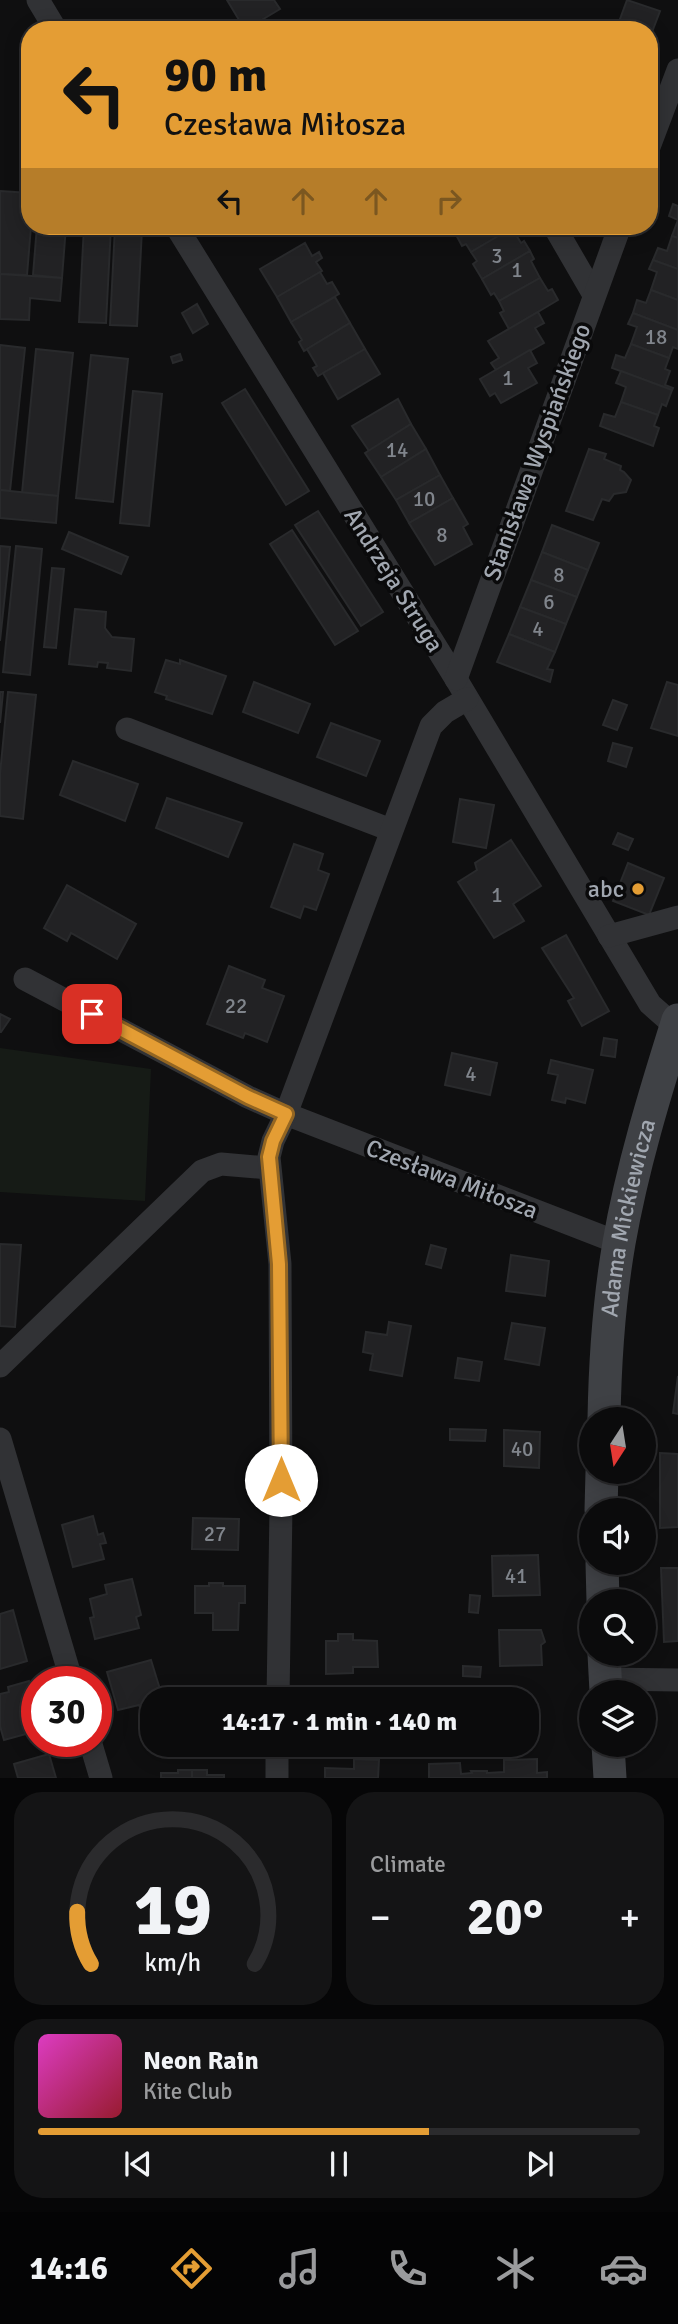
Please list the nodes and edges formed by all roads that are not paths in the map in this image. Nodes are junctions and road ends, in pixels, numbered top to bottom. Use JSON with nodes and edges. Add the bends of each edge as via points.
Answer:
{"nodes":[{"id":1,"x":38,"y":0,"type":"edge"},
{"id":2,"x":51,"y":21,"type":"edge"},
{"id":3,"x":678,"y":71,"type":"edge"},
{"id":4,"x":658,"y":123,"type":"edge"},
{"id":5,"x":182,"y":235,"type":"edge"},
{"id":6,"x":559,"y":235,"type":"edge"},
{"id":7,"x":617,"y":235,"type":"edge"},
{"id":8,"x":594,"y":295,"type":"junction"},
{"id":9,"x":461,"y":689,"type":"junction"},
{"id":10,"x":127,"y":729,"type":"dead end"},
{"id":11,"x":391,"y":830,"type":"junction"},
{"id":12,"x":678,"y":917,"type":"edge"},
{"id":13,"x":609,"y":936,"type":"junction"},
{"id":14,"x":25,"y":979,"type":"dead end"},
{"id":15,"x":677,"y":1024,"type":"edge"},
{"id":16,"x":286,"y":1114,"type":"junction"},
{"id":17,"x":269,"y":1168,"type":"junction"},
{"id":18,"x":619,"y":1243,"type":"junction"},
{"id":19,"x":0,"y":1366,"type":"edge"},
{"id":20,"x":605,"y":1407,"type":"edge"},
{"id":21,"x":0,"y":1439,"type":"edge"},
{"id":22,"x":67,"y":1666,"type":"edge"},
{"id":23,"x":605,"y":1675,"type":"edge"},
{"id":24,"x":678,"y":1680,"type":"edge"},
{"id":25,"x":278,"y":1687,"type":"edge"},
{"id":26,"x":95,"y":1757,"type":"edge"},
{"id":27,"x":277,"y":1757,"type":"edge"},
{"id":28,"x":609,"y":1757,"type":"edge"},
{"id":29,"x":101,"y":1778,"type":"edge"},
{"id":30,"x":277,"y":1778,"type":"edge"},
{"id":31,"x":610,"y":1778,"type":"edge"}],
"edges":[{"from":1,"to":2,"type":"street"},
{"from":3,"to":4,"type":"street"},
{"from":5,"to":9,"type":"street","name":"Andrzeja Struga"},
{"from":6,"to":8,"type":"street"},
{"from":7,"to":8,"type":"street","name":"Stanisława Wyspiańskiego"},
{"from":8,"to":9,"type":"street","name":"Stanisława Wyspiańskiego"},
{"from":9,"to":11,"type":"street","via":[[431,726]]},
{"from":9,"to":13,"type":"street","name":"Andrzeja Struga"},
{"from":10,"to":11,"type":"street"},
{"from":11,"to":16,"type":"street"},
{"from":12,"to":13,"type":"street"},
{"from":13,"to":15,"type":"street","name":"Andrzeja Struga","via":[[650,1004]]},
{"from":14,"to":16,"type":"street","name":"Czesława Miłosza"},
{"from":15,"to":18,"type":"main road","name":"Adama Mickiewicza","via":[[639,1152]]},
{"from":16,"to":17,"type":"street","via":[[270,1148]]},
{"from":16,"to":18,"type":"street","name":"Czesława Miłosza"},
{"from":17,"to":19,"type":"street","via":[[221,1164],[202,1171]]},
{"from":17,"to":25,"type":"street","via":[[279,1264]]},
{"from":18,"to":20,"type":"main road","name":"Adama Mickiewicza"},
{"from":21,"to":22,"type":"street"},
{"from":23,"to":24,"type":"street"},
{"from":26,"to":29,"type":"street"},
{"from":27,"to":30,"type":"street"},
{"from":28,"to":31,"type":"main road"}]}
